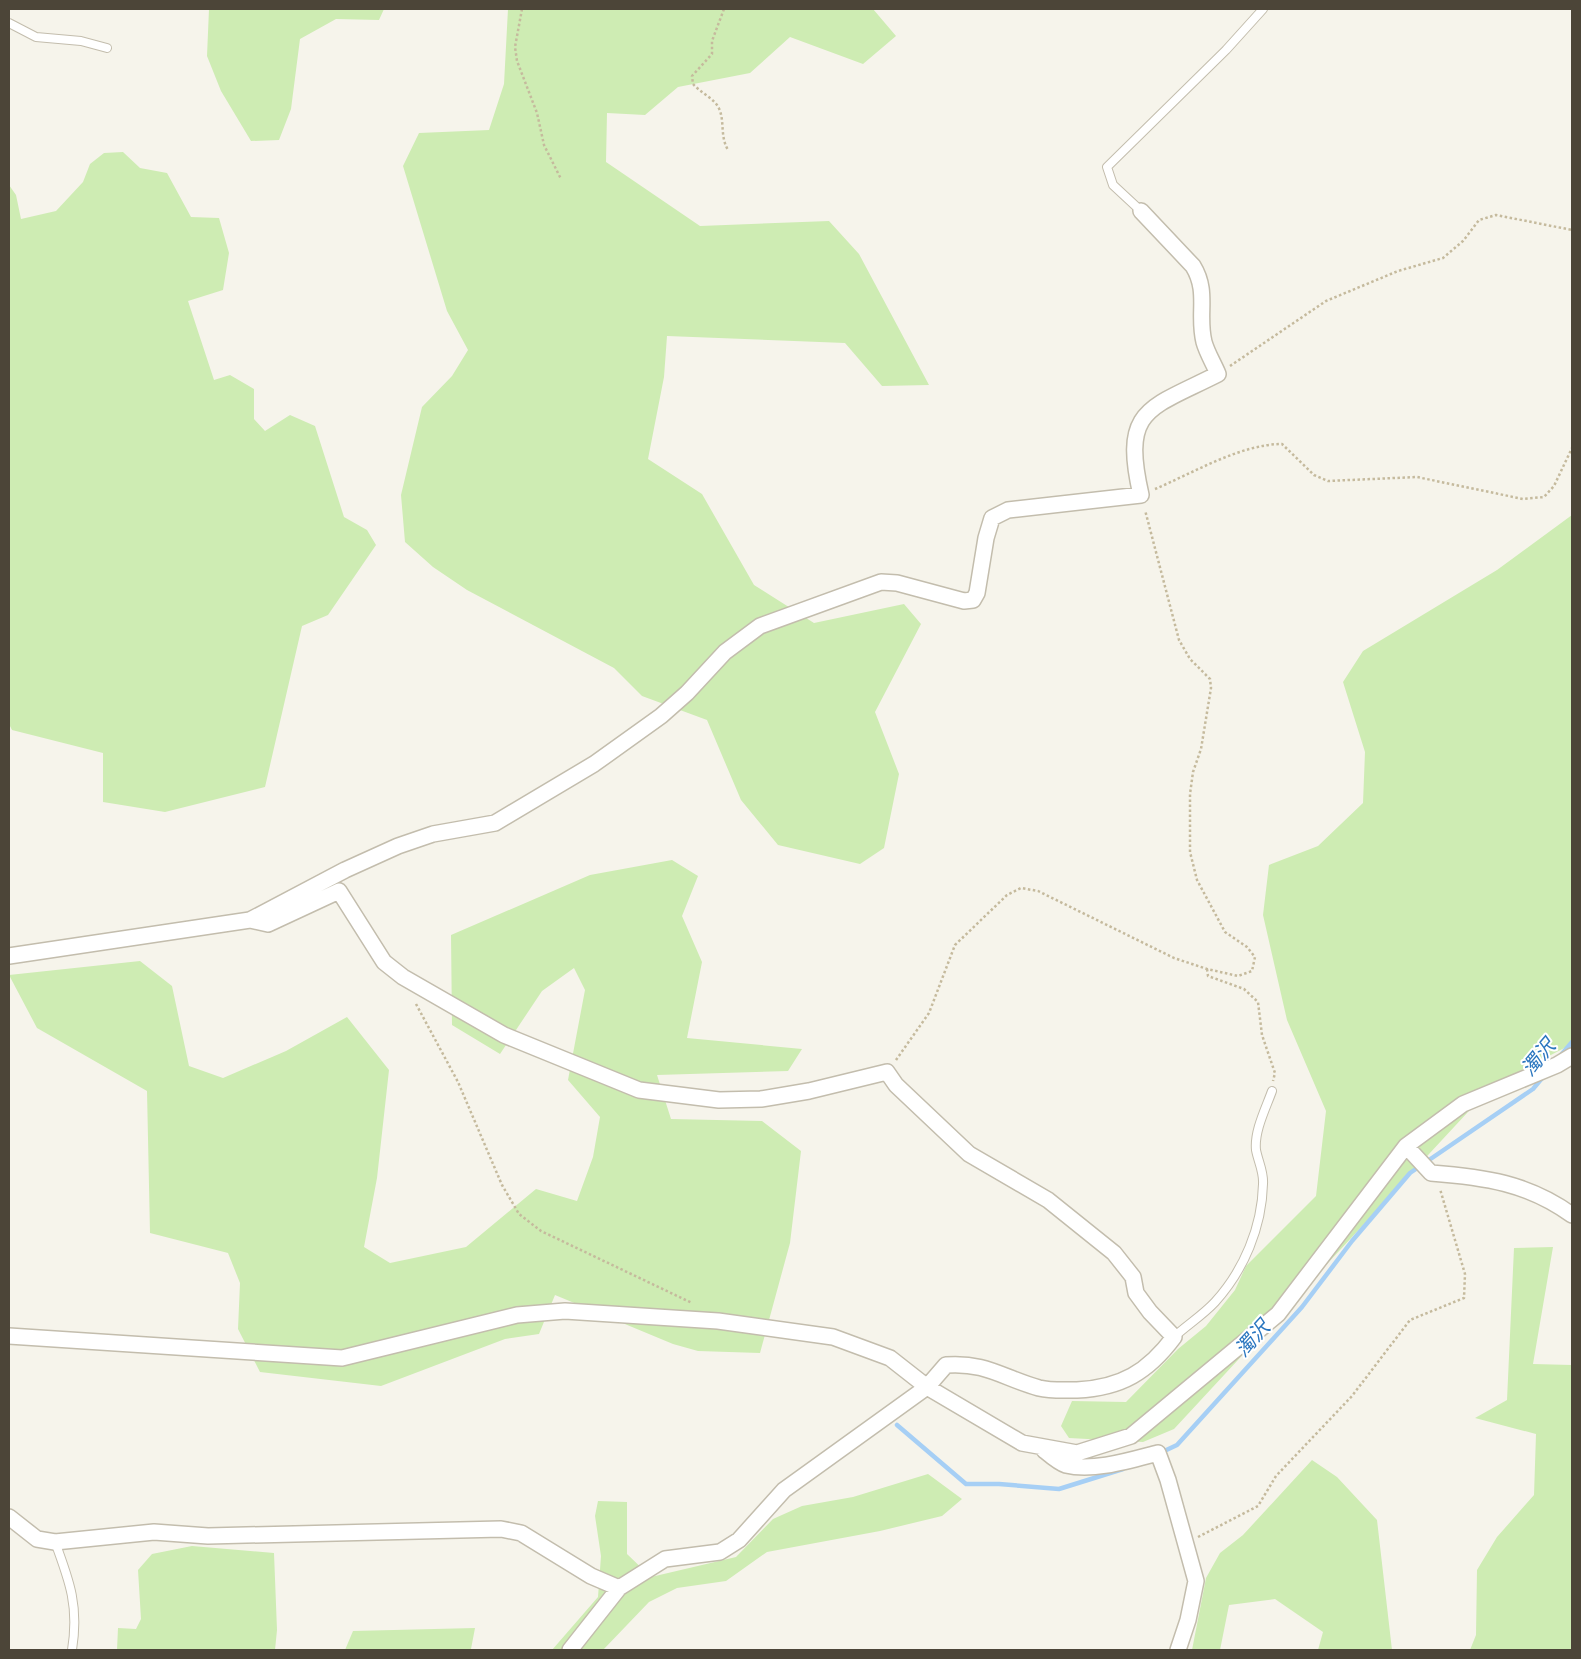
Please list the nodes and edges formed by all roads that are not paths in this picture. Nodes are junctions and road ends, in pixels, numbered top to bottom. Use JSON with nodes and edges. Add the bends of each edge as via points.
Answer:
{"nodes":[{"id":1,"x":1263,"y":9,"type":"edge"},
{"id":2,"x":9,"y":23,"type":"edge"},
{"id":3,"x":107,"y":48,"type":"dead end"},
{"id":4,"x":1141,"y":211,"type":"joint"},
{"id":5,"x":250,"y":920,"type":"junction"},
{"id":6,"x":9,"y":956,"type":"edge"},
{"id":7,"x":1572,"y":1056,"type":"edge"},
{"id":8,"x":1272,"y":1091,"type":"road end"},
{"id":9,"x":1406,"y":1146,"type":"junction"},
{"id":10,"x":1572,"y":1215,"type":"edge"},
{"id":11,"x":9,"y":1336,"type":"edge"},
{"id":12,"x":1174,"y":1337,"type":"junction"},
{"id":13,"x":927,"y":1387,"type":"junction"},
{"id":14,"x":1040,"y":1448,"type":"junction"},
{"id":15,"x":9,"y":1516,"type":"edge"},
{"id":16,"x":55,"y":1542,"type":"junction"},
{"id":17,"x":619,"y":1588,"type":"junction"},
{"id":18,"x":72,"y":1650,"type":"edge"},
{"id":19,"x":570,"y":1650,"type":"edge"},
{"id":20,"x":1178,"y":1650,"type":"edge"}],
"edges":[{"from":1,"to":4,"type":"lane","via":[[1107,167],[1114,185]]},
{"from":2,"to":3,"type":"lane","via":[[36,37],[81,41]]},
{"from":4,"to":5,"type":"street","via":[[1199,275],[1203,290],[1201,317],[1204,342],[1218,374],[1157,405],[1141,419],[1134,440],[1134,464],[1142,495],[1008,510],[992,518],[973,600],[964,601],[897,583],[881,582],[760,626],[725,652],[661,716],[594,764],[495,823],[433,834],[398,846],[344,870]]},
{"from":5,"to":6,"type":"street"},
{"from":5,"to":12,"type":"street","via":[[268,924],[339,891],[384,962],[403,977],[504,1035],[639,1090],[719,1100],[761,1099],[887,1072],[896,1085],[969,1154],[1048,1200],[1114,1253],[1133,1277],[1136,1292],[1150,1312]]},
{"from":7,"to":9,"type":"street","via":[[1463,1104]]},
{"from":8,"to":12,"type":"lane","via":[[1260,1123],[1256,1148],[1264,1182],[1258,1224],[1247,1255],[1229,1285],[1213,1303]]},
{"from":9,"to":10,"type":"street","via":[[1433,1173],[1482,1177],[1512,1184],[1555,1202]]},
{"from":9,"to":14,"type":"street","via":[[1278,1314],[1131,1436],[1077,1453]]},
{"from":11,"to":13,"type":"street","via":[[342,1358],[517,1315],[565,1311],[718,1321],[833,1337],[890,1358]]},
{"from":12,"to":13,"type":"street","via":[[1159,1357],[1124,1381],[1101,1388],[1054,1391],[1038,1388],[992,1369],[964,1364],[946,1366]]},
{"from":13,"to":14,"type":"street","via":[[1022,1443]]},
{"from":13,"to":17,"type":"street","via":[[784,1490],[740,1540],[720,1552],[665,1559]]},
{"from":14,"to":20,"type":"street","via":[[1065,1465],[1082,1466],[1117,1464],[1158,1453],[1196,1581]]},
{"from":15,"to":16,"type":"street","via":[[37,1539]]},
{"from":16,"to":17,"type":"street","via":[[154,1532],[208,1536],[501,1529],[521,1533],[591,1576]]},
{"from":16,"to":18,"type":"lane","via":[[71,1584],[76,1627]]},
{"from":17,"to":19,"type":"street"}]}
